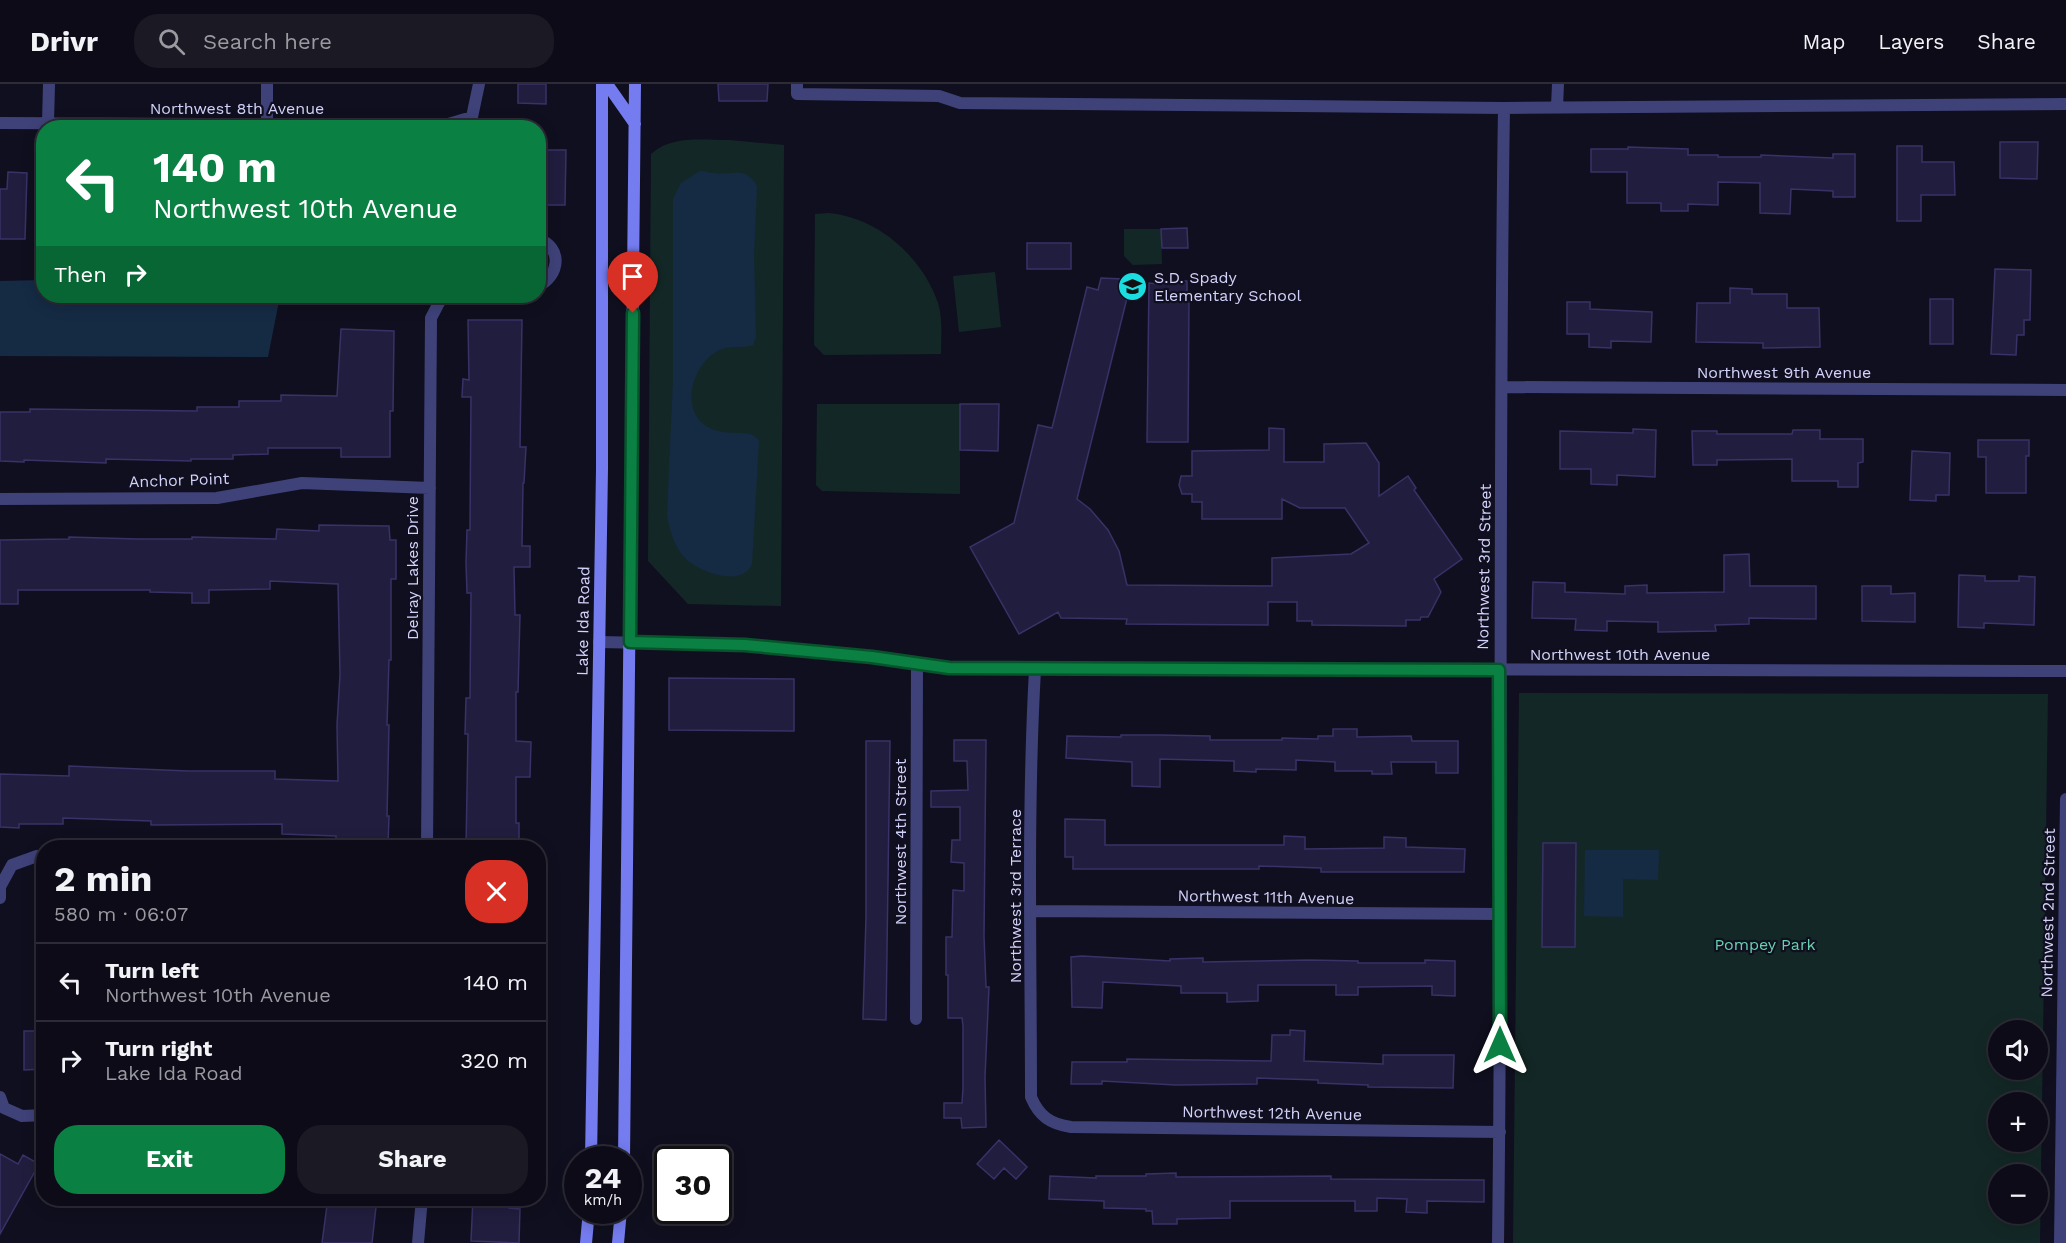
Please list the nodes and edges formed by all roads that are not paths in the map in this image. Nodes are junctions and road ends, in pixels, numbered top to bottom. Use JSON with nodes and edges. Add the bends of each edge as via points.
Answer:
{"nodes":[{"id":1,"x":49,"y":84,"type":"edge"},
{"id":2,"x":267,"y":84,"type":"edge"},
{"id":3,"x":479,"y":84,"type":"edge"},
{"id":4,"x":604,"y":84,"type":"edge"},
{"id":5,"x":635,"y":84,"type":"edge"},
{"id":6,"x":1558,"y":84,"type":"edge"},
{"id":7,"x":797,"y":89,"type":"edge"},
{"id":8,"x":939,"y":90,"type":"edge"},
{"id":9,"x":2060,"y":104,"type":"edge"},
{"id":10,"x":1557,"y":107,"type":"junction"},
{"id":11,"x":1504,"y":108,"type":"junction"},
{"id":12,"x":2066,"y":114,"type":"edge"},
{"id":13,"x":48,"y":120,"type":"edge"},
{"id":14,"x":267,"y":120,"type":"edge"},
{"id":15,"x":463,"y":120,"type":"edge"},
{"id":16,"x":0,"y":123,"type":"edge"},
{"id":17,"x":36,"y":123,"type":"edge"},
{"id":18,"x":635,"y":124,"type":"junction"},
{"id":19,"x":546,"y":242,"type":"edge"},
{"id":20,"x":546,"y":282,"type":"edge"},
{"id":21,"x":439,"y":303,"type":"edge"},
{"id":22,"x":1502,"y":387,"type":"junction"},
{"id":23,"x":2066,"y":390,"type":"edge"},
{"id":24,"x":429,"y":488,"type":"junction"},
{"id":25,"x":0,"y":499,"type":"edge"},
{"id":26,"x":598,"y":642,"type":"junction"},
{"id":27,"x":630,"y":642,"type":"junction"},
{"id":28,"x":917,"y":664,"type":"junction"},
{"id":29,"x":1035,"y":670,"type":"junction"},
{"id":30,"x":1499,"y":670,"type":"junction"},
{"id":31,"x":2066,"y":672,"type":"edge"},
{"id":32,"x":2066,"y":800,"type":"edge"},
{"id":33,"x":427,"y":840,"type":"edge"},
{"id":34,"x":36,"y":856,"type":"edge"},
{"id":35,"x":0,"y":898,"type":"edge"},
{"id":36,"x":1031,"y":911,"type":"junction"},
{"id":37,"x":1501,"y":914,"type":"junction"},
{"id":38,"x":2065,"y":954,"type":"edge"},
{"id":39,"x":916,"y":1019,"type":"dead end"},
{"id":40,"x":0,"y":1096,"type":"edge"},
{"id":41,"x":36,"y":1115,"type":"edge"},
{"id":42,"x":1045,"y":1119,"type":"joint"},
{"id":43,"x":1500,"y":1132,"type":"junction"},
{"id":44,"x":591,"y":1146,"type":"edge"},
{"id":45,"x":624,"y":1146,"type":"edge"},
{"id":46,"x":421,"y":1206,"type":"edge"},
{"id":47,"x":588,"y":1224,"type":"edge"},
{"id":48,"x":620,"y":1224,"type":"edge"},
{"id":49,"x":2062,"y":1239,"type":"edge"},
{"id":50,"x":418,"y":1243,"type":"edge"},
{"id":51,"x":586,"y":1243,"type":"edge"},
{"id":52,"x":618,"y":1243,"type":"edge"},
{"id":53,"x":1498,"y":1243,"type":"edge"}],
"edges":[{"from":1,"to":13,"type":"street"},
{"from":2,"to":14,"type":"street"},
{"from":3,"to":15,"type":"street","name":"Northwest 8th Avenue","via":[[472,117]]},
{"from":4,"to":18,"type":"street"},
{"from":4,"to":26,"type":"street","name":"Lake Ida Road"},
{"from":5,"to":18,"type":"street"},
{"from":6,"to":10,"type":"street"},
{"from":7,"to":8,"type":"street"},
{"from":8,"to":11,"type":"street","via":[[960,103]]},
{"from":9,"to":10,"type":"street"},
{"from":9,"to":12,"type":"street"},
{"from":10,"to":11,"type":"street"},
{"from":11,"to":22,"type":"street","name":"Northwest 3rd Street"},
{"from":16,"to":17,"type":"street","name":"Northwest 8th Avenue"},
{"from":18,"to":27,"type":"street"},
{"from":19,"to":20,"type":"street","via":[[557,260]]},
{"from":21,"to":24,"type":"street","name":"Delray Lakes Drive","via":[[431,318]]},
{"from":22,"to":23,"type":"street","name":"Northwest 9th Avenue"},
{"from":22,"to":30,"type":"street","name":"Northwest 3rd Street"},
{"from":24,"to":25,"type":"street","name":"Anchor Point","via":[[302,483],[217,498]]},
{"from":24,"to":33,"type":"street","name":"Delray Lakes Drive"},
{"from":26,"to":27,"type":"street","name":"Northwest 10th Avenue"},
{"from":26,"to":44,"type":"street","name":"Lake Ida Road"},
{"from":27,"to":28,"type":"street","name":"Northwest 10th Avenue","via":[[756,646]]},
{"from":27,"to":45,"type":"street"},
{"from":28,"to":29,"type":"street","name":"Northwest 10th Avenue"},
{"from":28,"to":39,"type":"street","name":"Northwest 4th Street"},
{"from":29,"to":30,"type":"street","name":"Northwest 10th Avenue"},
{"from":29,"to":36,"type":"street","name":"Northwest 3rd Terrace"},
{"from":30,"to":31,"type":"street","name":"Northwest 10th Avenue"},
{"from":30,"to":37,"type":"street","name":"Northwest 3rd Street"},
{"from":32,"to":38,"type":"street","name":"Northwest 2nd Street"},
{"from":34,"to":35,"type":"street","via":[[12,865],[0,887]]},
{"from":36,"to":37,"type":"street","name":"Northwest 11th Avenue"},
{"from":36,"to":42,"type":"street","name":"Northwest 3rd Terrace","via":[[1031,1097]]},
{"from":37,"to":43,"type":"street","name":"Northwest 3rd Street"},
{"from":38,"to":49,"type":"street","name":"Northwest 2nd Street"},
{"from":40,"to":41,"type":"street","via":[[4,1108],[22,1116]]},
{"from":42,"to":43,"type":"street","name":"Northwest 12th Avenue","via":[[1071,1127]]},
{"from":43,"to":53,"type":"street","name":"Northwest 3rd Street"},
{"from":46,"to":50,"type":"street"},
{"from":47,"to":51,"type":"street"},
{"from":48,"to":52,"type":"street"}]}
